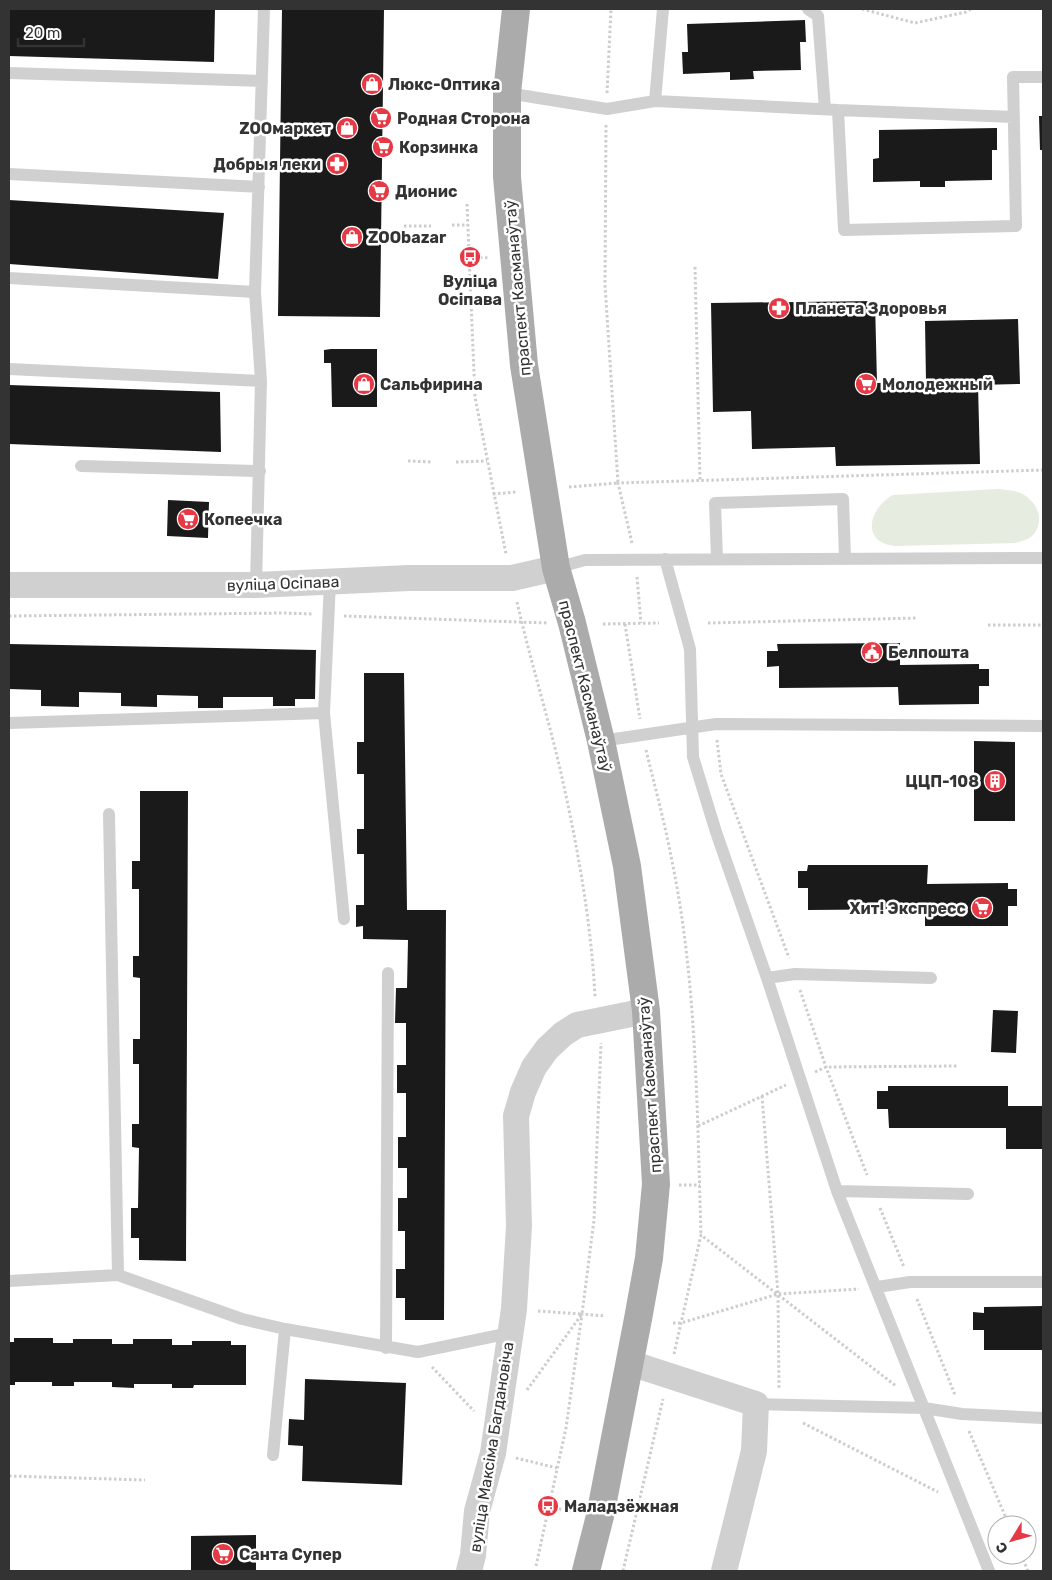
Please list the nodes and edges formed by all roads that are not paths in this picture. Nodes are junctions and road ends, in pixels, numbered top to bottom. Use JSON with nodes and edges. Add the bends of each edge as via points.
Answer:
{"nodes":[{"id":1,"x":264,"y":9,"type":"edge"},
{"id":2,"x":516,"y":9,"type":"edge"},
{"id":3,"x":663,"y":9,"type":"edge"},
{"id":4,"x":808,"y":9,"type":"edge"},
{"id":5,"x":9,"y":73,"type":"edge"},
{"id":6,"x":1043,"y":77,"type":"edge"},
{"id":7,"x":262,"y":81,"type":"junction"},
{"id":8,"x":507,"y":93,"type":"junction"},
{"id":9,"x":655,"y":102,"type":"junction"},
{"id":10,"x":832,"y":109,"type":"junction"},
{"id":11,"x":1014,"y":117,"type":"junction"},
{"id":12,"x":9,"y":174,"type":"edge"},
{"id":13,"x":258,"y":187,"type":"junction"},
{"id":14,"x":9,"y":278,"type":"edge"},
{"id":15,"x":255,"y":292,"type":"junction"},
{"id":16,"x":9,"y":369,"type":"edge"},
{"id":17,"x":260,"y":381,"type":"junction"},
{"id":18,"x":81,"y":466,"type":"dead end"},
{"id":19,"x":260,"y":471,"type":"junction"},
{"id":20,"x":717,"y":558,"type":"junction"},
{"id":21,"x":845,"y":558,"type":"junction"},
{"id":22,"x":1043,"y":558,"type":"edge"},
{"id":23,"x":665,"y":559,"type":"junction"},
{"id":24,"x":556,"y":568,"type":"junction"},
{"id":25,"x":330,"y":582,"type":"junction"},
{"id":26,"x":9,"y":585,"type":"edge"},
{"id":27,"x":256,"y":586,"type":"junction"},
{"id":28,"x":324,"y":713,"type":"junction"},
{"id":29,"x":9,"y":724,"type":"edge"},
{"id":30,"x":1043,"y":726,"type":"edge"},
{"id":31,"x":693,"y":728,"type":"junction"},
{"id":32,"x":602,"y":741,"type":"junction"},
{"id":33,"x":109,"y":814,"type":"dead end"},
{"id":34,"x":344,"y":919,"type":"dead end"},
{"id":35,"x":388,"y":973,"type":"dead end"},
{"id":36,"x":767,"y":978,"type":"junction"},
{"id":37,"x":931,"y":978,"type":"dead end"},
{"id":38,"x":646,"y":1011,"type":"junction"},
{"id":39,"x":837,"y":1192,"type":"junction"},
{"id":40,"x":968,"y":1194,"type":"dead end"},
{"id":41,"x":118,"y":1275,"type":"junction"},
{"id":42,"x":9,"y":1281,"type":"edge"},
{"id":43,"x":1043,"y":1282,"type":"edge"},
{"id":44,"x":877,"y":1287,"type":"junction"},
{"id":45,"x":512,"y":1321,"type":"junction"},
{"id":46,"x":285,"y":1329,"type":"junction"},
{"id":47,"x":386,"y":1348,"type":"junction"},
{"id":48,"x":630,"y":1363,"type":"junction"},
{"id":49,"x":756,"y":1404,"type":"junction"},
{"id":50,"x":924,"y":1408,"type":"junction"},
{"id":51,"x":1043,"y":1418,"type":"edge"},
{"id":52,"x":273,"y":1455,"type":"dead end"},
{"id":53,"x":469,"y":1571,"type":"edge"},
{"id":54,"x":586,"y":1571,"type":"edge"},
{"id":55,"x":724,"y":1571,"type":"edge"},
{"id":56,"x":989,"y":1571,"type":"edge"}],
"edges":[{"from":1,"to":7,"type":"lane"},
{"from":2,"to":8,"type":"main road","name":"праспект Касманаўтаў"},
{"from":3,"to":9,"type":"lane"},
{"from":4,"to":10,"type":"lane","via":[[818,16]]},
{"from":5,"to":7,"type":"lane"},
{"from":6,"to":11,"type":"lane","via":[[1013,77]]},
{"from":7,"to":13,"type":"lane"},
{"from":8,"to":9,"type":"lane","via":[[607,109]]},
{"from":8,"to":24,"type":"main road","name":"праспект Касманаўтаў","via":[[508,177],[519,317],[525,375]]},
{"from":9,"to":10,"type":"lane"},
{"from":10,"to":11,"type":"lane"},
{"from":10,"to":11,"type":"lane","via":[[844,230],[1016,226]]},
{"from":12,"to":13,"type":"lane"},
{"from":13,"to":15,"type":"lane"},
{"from":14,"to":15,"type":"lane"},
{"from":15,"to":17,"type":"lane"},
{"from":16,"to":17,"type":"lane"},
{"from":17,"to":19,"type":"lane"},
{"from":18,"to":19,"type":"lane"},
{"from":19,"to":27,"type":"lane"},
{"from":20,"to":21,"type":"lane"},
{"from":20,"to":21,"type":"lane","via":[[715,503],[842,498]]},
{"from":20,"to":23,"type":"lane"},
{"from":21,"to":22,"type":"lane"},
{"from":23,"to":24,"type":"lane","via":[[585,560]]},
{"from":23,"to":31,"type":"lane","via":[[690,649]]},
{"from":24,"to":25,"type":"street","name":"вуліца Осіпава","via":[[512,578]]},
{"from":24,"to":32,"type":"main road","name":"праспект Касманаўтаў"},
{"from":25,"to":27,"type":"street","name":"вуліца Осіпава"},
{"from":25,"to":28,"type":"lane"},
{"from":26,"to":27,"type":"street","name":"вуліца Осіпава"},
{"from":28,"to":29,"type":"lane"},
{"from":28,"to":34,"type":"lane"},
{"from":30,"to":31,"type":"lane","via":[[716,724]]},
{"from":31,"to":32,"type":"lane"},
{"from":31,"to":36,"type":"lane","via":[[693,756]]},
{"from":32,"to":38,"type":"main road","name":"праспект Касманаўтаў","via":[[627,866]]},
{"from":33,"to":41,"type":"lane"},
{"from":35,"to":47,"type":"lane"},
{"from":36,"to":37,"type":"lane","via":[[795,974]]},
{"from":36,"to":39,"type":"lane"},
{"from":38,"to":45,"type":"street","name":"вуліца Максіма Багдановіча","via":[[577,1025],[563,1034],[534,1067],[522,1092],[516,1116],[519,1226]]},
{"from":38,"to":48,"type":"main road","name":"праспект Касманаўтаў","via":[[656,1184],[649,1258]]},
{"from":39,"to":40,"type":"lane"},
{"from":39,"to":44,"type":"lane"},
{"from":41,"to":42,"type":"lane"},
{"from":41,"to":46,"type":"lane","via":[[242,1319]]},
{"from":43,"to":44,"type":"lane","via":[[910,1282]]},
{"from":44,"to":50,"type":"lane"},
{"from":45,"to":47,"type":"lane","via":[[418,1352]]},
{"from":45,"to":53,"type":"street","name":"вуліца Максіма Багдановіча","via":[[493,1453],[477,1510]]},
{"from":46,"to":47,"type":"lane"},
{"from":46,"to":52,"type":"lane"},
{"from":48,"to":49,"type":"street"},
{"from":48,"to":54,"type":"main road","name":"праспект Касманаўтаў"},
{"from":49,"to":50,"type":"lane"},
{"from":49,"to":55,"type":"street","via":[[754,1451]]},
{"from":50,"to":51,"type":"lane","via":[[962,1414]]},
{"from":50,"to":56,"type":"lane"}]}
